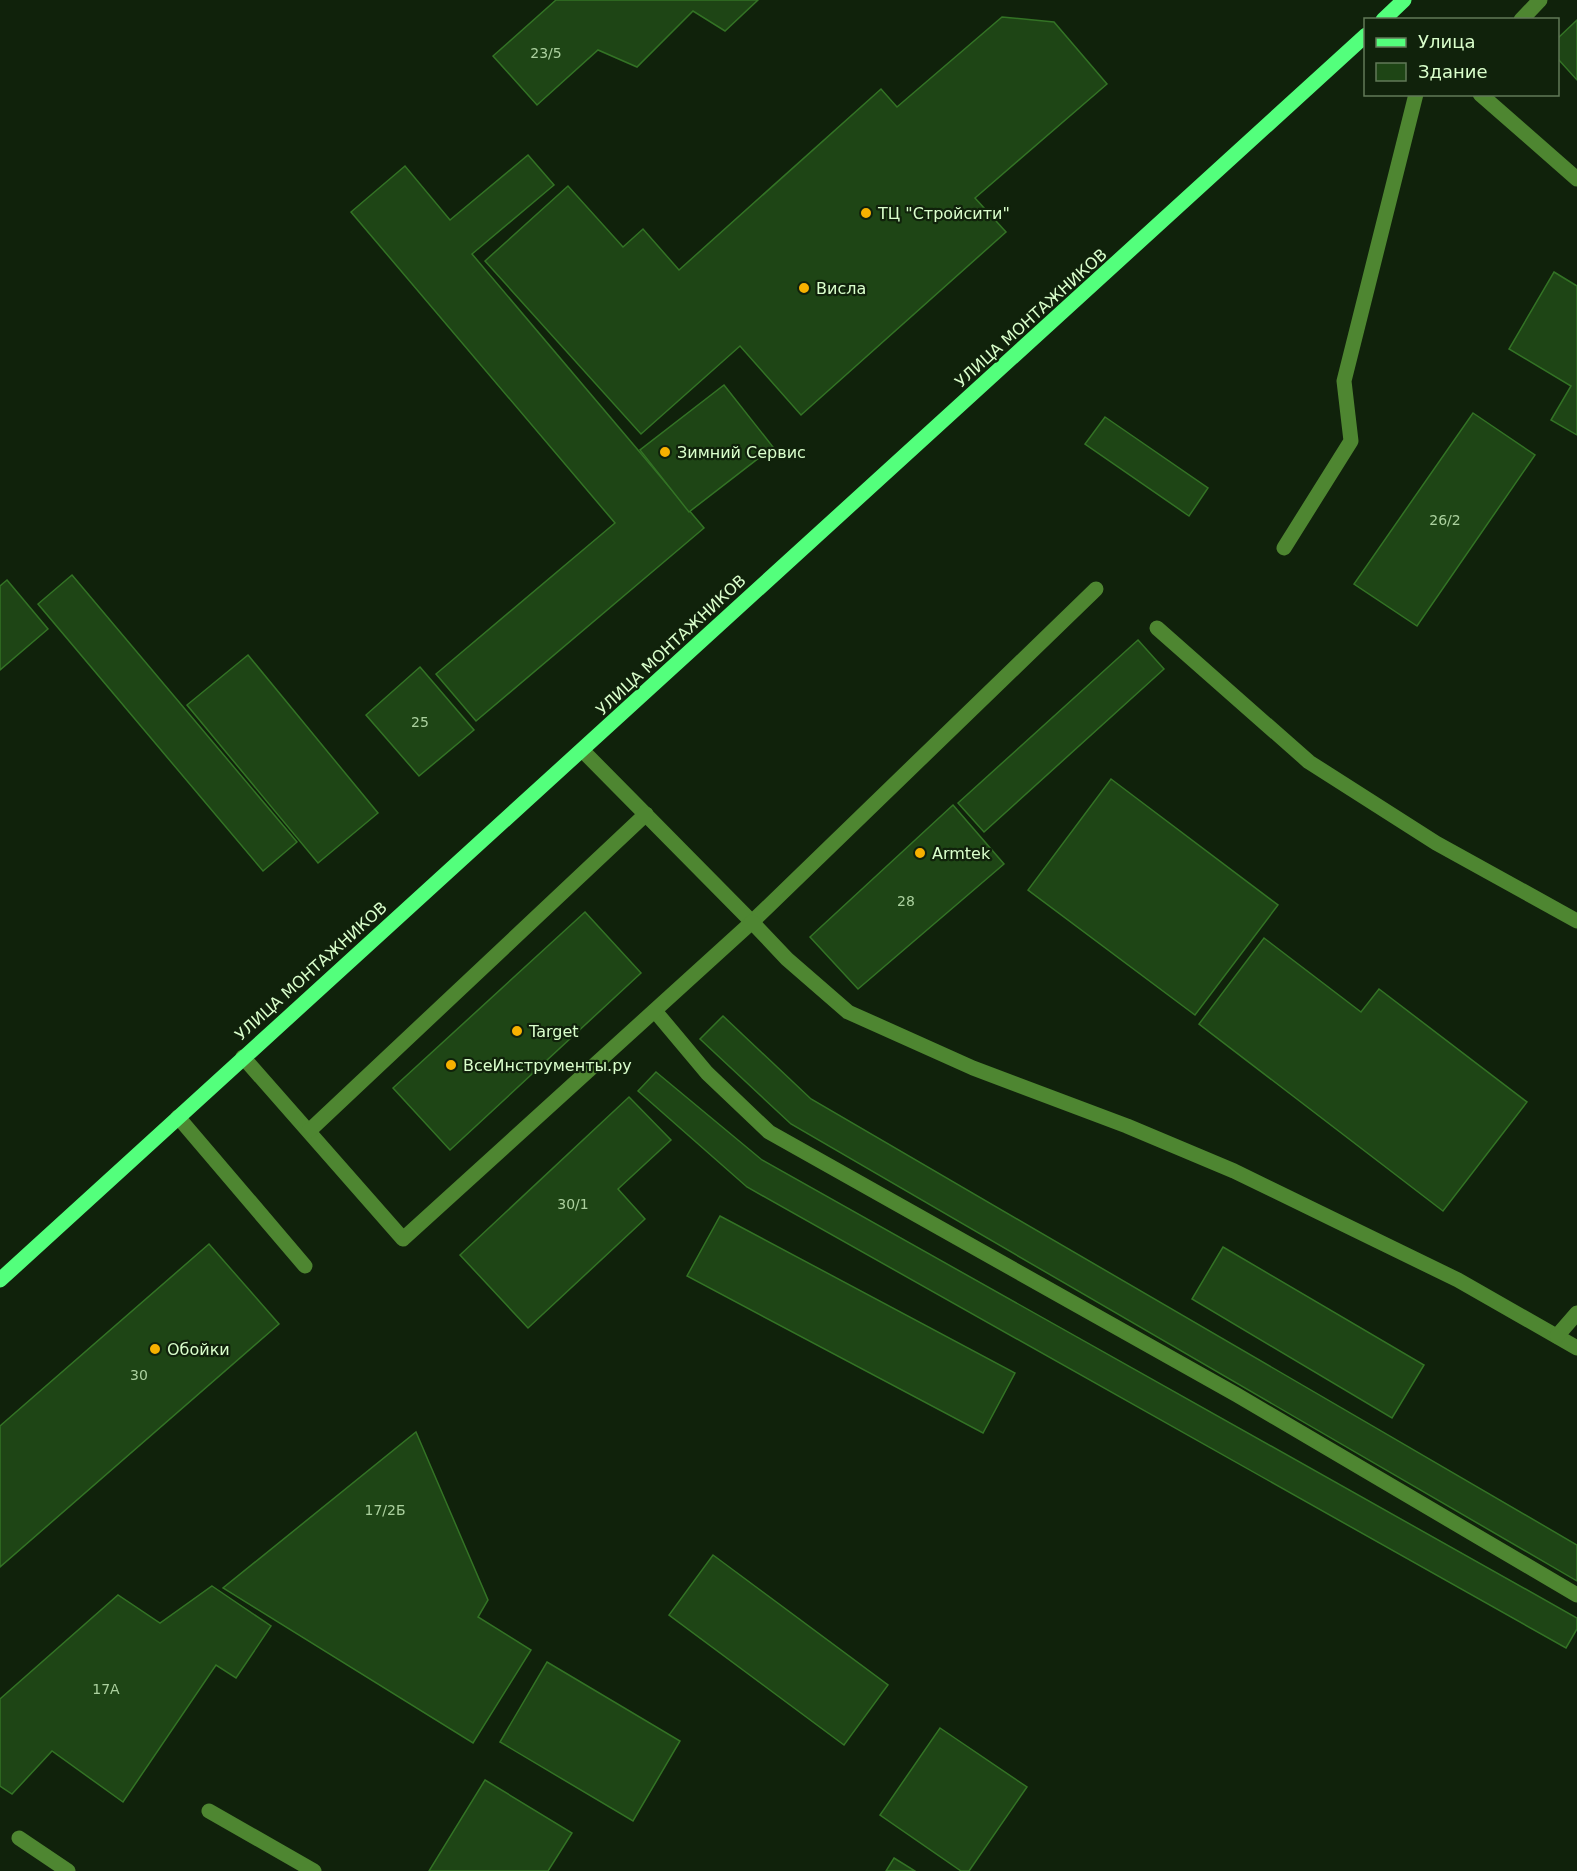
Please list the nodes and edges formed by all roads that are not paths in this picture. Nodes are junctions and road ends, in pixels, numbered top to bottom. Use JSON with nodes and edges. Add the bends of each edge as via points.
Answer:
{"nodes":[{"id":1,"x":1540,"y":0,"type":"edge"},
{"id":2,"x":1523,"y":18,"type":"edge"},
{"id":3,"x":1364,"y":36,"type":"edge"},
{"id":4,"x":1415,"y":96,"type":"edge"},
{"id":5,"x":1482,"y":96,"type":"edge"},
{"id":6,"x":1577,"y":179,"type":"edge"},
{"id":7,"x":1284,"y":548,"type":"dead end"},
{"id":8,"x":1096,"y":588,"type":"dead end"},
{"id":9,"x":1157,"y":628,"type":"dead end"},
{"id":10,"x":584,"y":751,"type":"junction"},
{"id":11,"x":646,"y":814,"type":"junction"},
{"id":12,"x":1577,"y":921,"type":"edge"},
{"id":13,"x":752,"y":922,"type":"junction"},
{"id":14,"x":655,"y":1011,"type":"junction"},
{"id":15,"x":243,"y":1057,"type":"junction"},
{"id":16,"x":178,"y":1117,"type":"junction"},
{"id":17,"x":309,"y":1131,"type":"junction"},
{"id":18,"x":305,"y":1266,"type":"dead end"},
{"id":19,"x":0,"y":1280,"type":"edge"},
{"id":20,"x":1577,"y":1313,"type":"edge"},
{"id":21,"x":1557,"y":1336,"type":"junction"},
{"id":22,"x":1577,"y":1348,"type":"edge"},
{"id":23,"x":1577,"y":1595,"type":"edge"},
{"id":24,"x":209,"y":1811,"type":"dead end"},
{"id":25,"x":19,"y":1838,"type":"dead end"},
{"id":26,"x":68,"y":1871,"type":"edge"},
{"id":27,"x":314,"y":1871,"type":"edge"}],
"edges":[{"from":1,"to":2,"type":"lane"},
{"from":3,"to":10,"type":"main road","name":"УЛИЦА МОНТАЖНИКОВ"},
{"from":4,"to":7,"type":"lane","via":[[1344,381],[1352,441]]},
{"from":5,"to":6,"type":"lane"},
{"from":8,"to":13,"type":"lane"},
{"from":9,"to":12,"type":"lane","via":[[1309,762],[1436,843]]},
{"from":10,"to":11,"type":"lane"},
{"from":10,"to":15,"type":"main road","name":"УЛИЦА МОНТАЖНИКОВ"},
{"from":11,"to":13,"type":"lane"},
{"from":11,"to":17,"type":"lane"},
{"from":13,"to":14,"type":"lane"},
{"from":13,"to":21,"type":"lane","via":[[787,959],[848,1012],[973,1068],[1234,1171],[1458,1280]]},
{"from":14,"to":17,"type":"lane","via":[[403,1239]]},
{"from":14,"to":23,"type":"lane","via":[[708,1073],[769,1132],[1237,1395]]},
{"from":15,"to":16,"type":"main road","name":"УЛИЦА МОНТАЖНИКОВ"},
{"from":15,"to":17,"type":"lane"},
{"from":16,"to":18,"type":"lane"},
{"from":16,"to":19,"type":"main road","name":"УЛИЦА МОНТАЖНИКОВ"},
{"from":20,"to":21,"type":"lane"},
{"from":21,"to":22,"type":"lane"},
{"from":24,"to":27,"type":"lane"},
{"from":25,"to":26,"type":"lane"}]}
